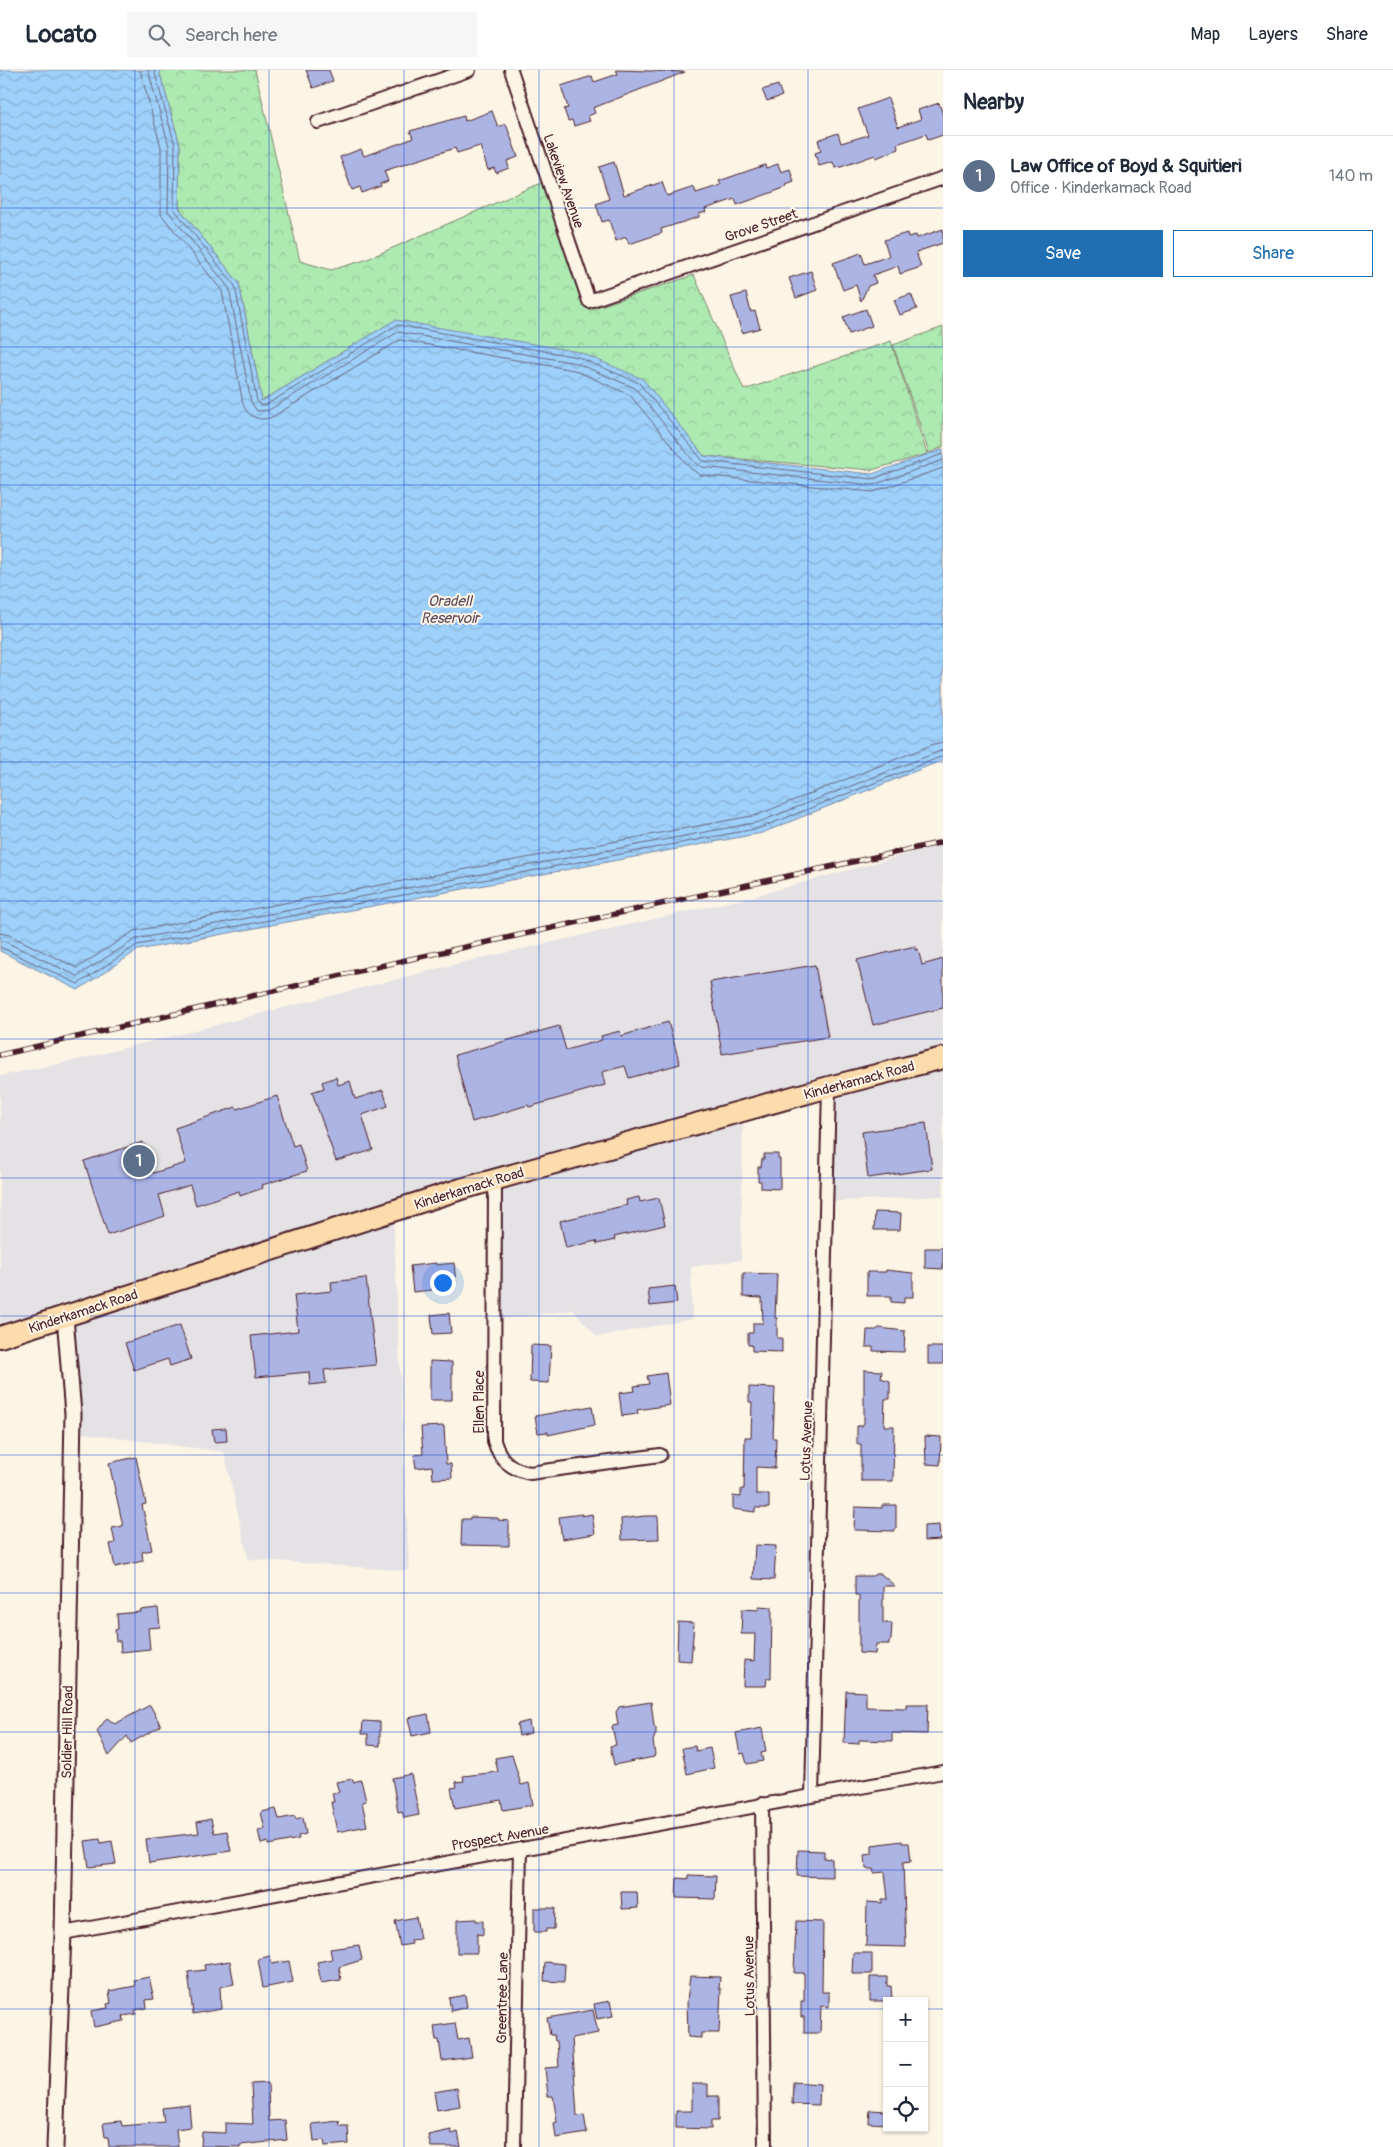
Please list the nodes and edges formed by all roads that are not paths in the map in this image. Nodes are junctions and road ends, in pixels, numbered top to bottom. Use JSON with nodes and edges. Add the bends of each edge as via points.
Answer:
{"nodes":[{"id":1,"x":469,"y":70,"type":"edge"},
{"id":2,"x":511,"y":70,"type":"edge"},
{"id":3,"x":318,"y":122,"type":"dead end"},
{"id":4,"x":943,"y":178,"type":"edge"},
{"id":5,"x":589,"y":301,"type":"joint"},
{"id":6,"x":943,"y":1058,"type":"edge"},
{"id":7,"x":829,"y":1087,"type":"junction"},
{"id":8,"x":496,"y":1179,"type":"junction"},
{"id":9,"x":65,"y":1316,"type":"junction"},
{"id":10,"x":0,"y":1337,"type":"edge"},
{"id":11,"x":660,"y":1455,"type":"dead end"},
{"id":12,"x":943,"y":1772,"type":"edge"},
{"id":13,"x":812,"y":1796,"type":"junction"},
{"id":14,"x":762,"y":1804,"type":"junction"},
{"id":15,"x":520,"y":1849,"type":"junction"},
{"id":16,"x":63,"y":1933,"type":"junction"},
{"id":17,"x":55,"y":2147,"type":"edge"},
{"id":18,"x":514,"y":2147,"type":"edge"},
{"id":19,"x":766,"y":2147,"type":"edge"}],
"edges":[{"from":1,"to":3,"type":"street"},
{"from":2,"to":5,"type":"street","name":"Lakeview Avenue"},
{"from":4,"to":5,"type":"street","name":"Grove Street"},
{"from":6,"to":7,"type":"main road","name":"Kinderkamack Road"},
{"from":7,"to":8,"type":"main road","name":"Kinderkamack Road"},
{"from":7,"to":13,"type":"street","name":"Lotus Avenue"},
{"from":8,"to":9,"type":"main road","name":"Kinderkamack Road"},
{"from":8,"to":11,"type":"street","name":"Ellen Place","via":[[494,1441],[498,1454],[507,1464],[530,1473]]},
{"from":9,"to":10,"type":"main road","name":"Kinderkamack Road"},
{"from":9,"to":16,"type":"street","name":"Soldier Hill Road","via":[[73,1414]]},
{"from":12,"to":13,"type":"street","name":"Prospect Avenue"},
{"from":13,"to":14,"type":"street","name":"Prospect Avenue"},
{"from":14,"to":15,"type":"street","name":"Prospect Avenue"},
{"from":14,"to":19,"type":"street","name":"Lotus Avenue"},
{"from":15,"to":16,"type":"street","name":"Prospect Avenue"},
{"from":15,"to":18,"type":"street","name":"Greentree Lane"},
{"from":16,"to":17,"type":"street","name":"Soldier Hill Road"}]}
